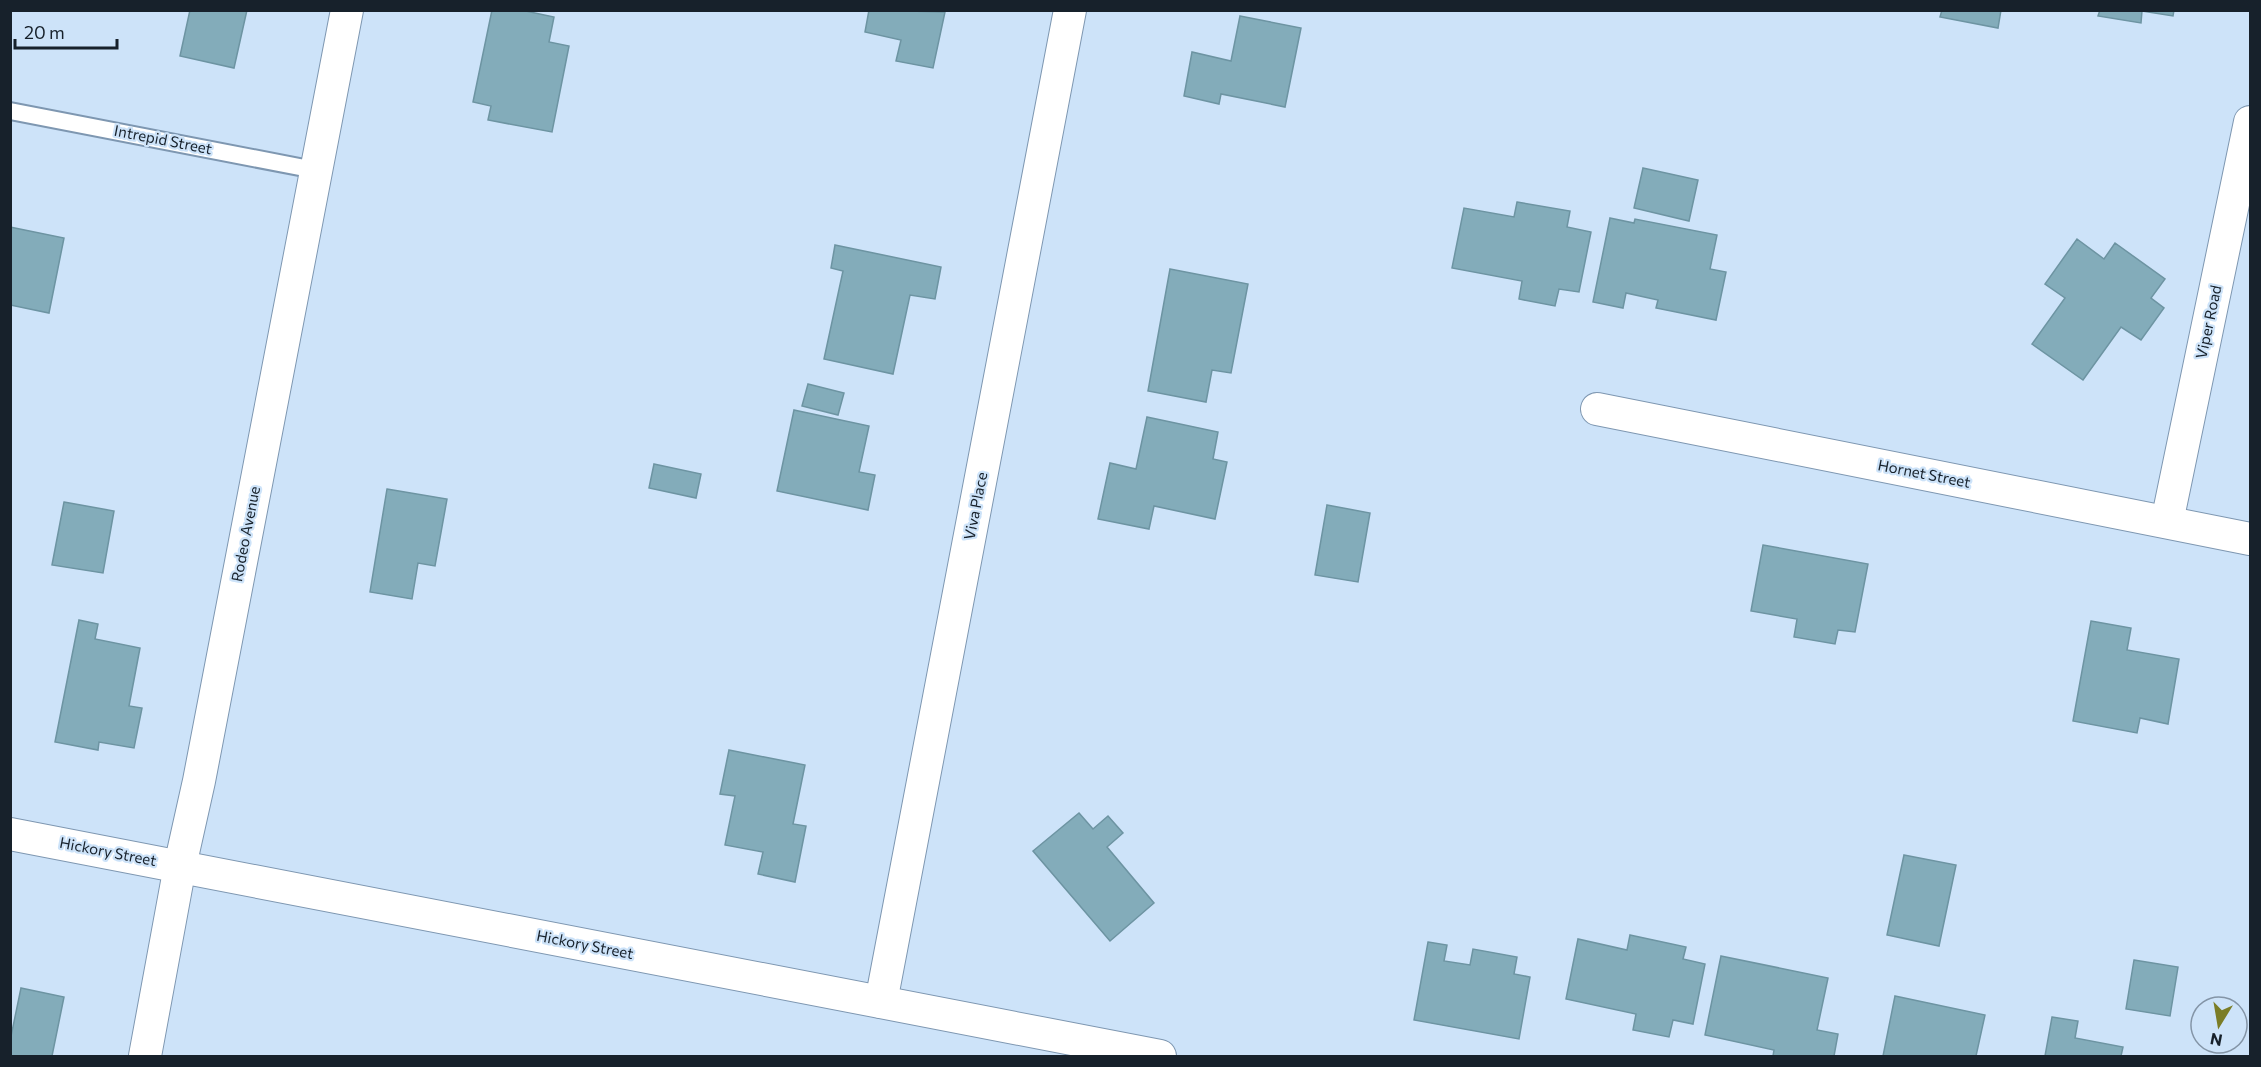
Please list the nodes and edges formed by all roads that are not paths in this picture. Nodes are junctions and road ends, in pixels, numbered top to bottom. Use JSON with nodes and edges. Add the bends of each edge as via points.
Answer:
{"nodes":[{"id":1,"x":347,"y":10,"type":"edge"},
{"id":2,"x":1070,"y":10,"type":"edge"},
{"id":3,"x":10,"y":111,"type":"edge"},
{"id":4,"x":2250,"y":122,"type":"edge"},
{"id":5,"x":315,"y":170,"type":"junction"},
{"id":6,"x":1597,"y":409,"type":"dead end"},
{"id":7,"x":2168,"y":522,"type":"junction"},
{"id":8,"x":2250,"y":538,"type":"edge"},
{"id":9,"x":10,"y":834,"type":"edge"},
{"id":10,"x":180,"y":866,"type":"junction"},
{"id":11,"x":881,"y":1002,"type":"junction"},
{"id":12,"x":145,"y":1056,"type":"edge"},
{"id":13,"x":1160,"y":1056,"type":"edge"}],
"edges":[{"from":1,"to":5,"type":"street","name":"Rodeo Avenue"},
{"from":2,"to":11,"type":"street","name":"Viva Place"},
{"from":3,"to":5,"type":"lane","name":"Intrepid Street"},
{"from":4,"to":7,"type":"street","name":"Viper Road"},
{"from":5,"to":10,"type":"street","name":"Rodeo Avenue"},
{"from":6,"to":7,"type":"street","name":"Hornet Street"},
{"from":7,"to":8,"type":"street","name":"Hornet Street"},
{"from":9,"to":10,"type":"street","name":"Hickory Street"},
{"from":10,"to":11,"type":"street","name":"Hickory Street"},
{"from":10,"to":12,"type":"street","name":"Rodeo Avenue"},
{"from":11,"to":13,"type":"street","name":"Hickory Street"}]}
